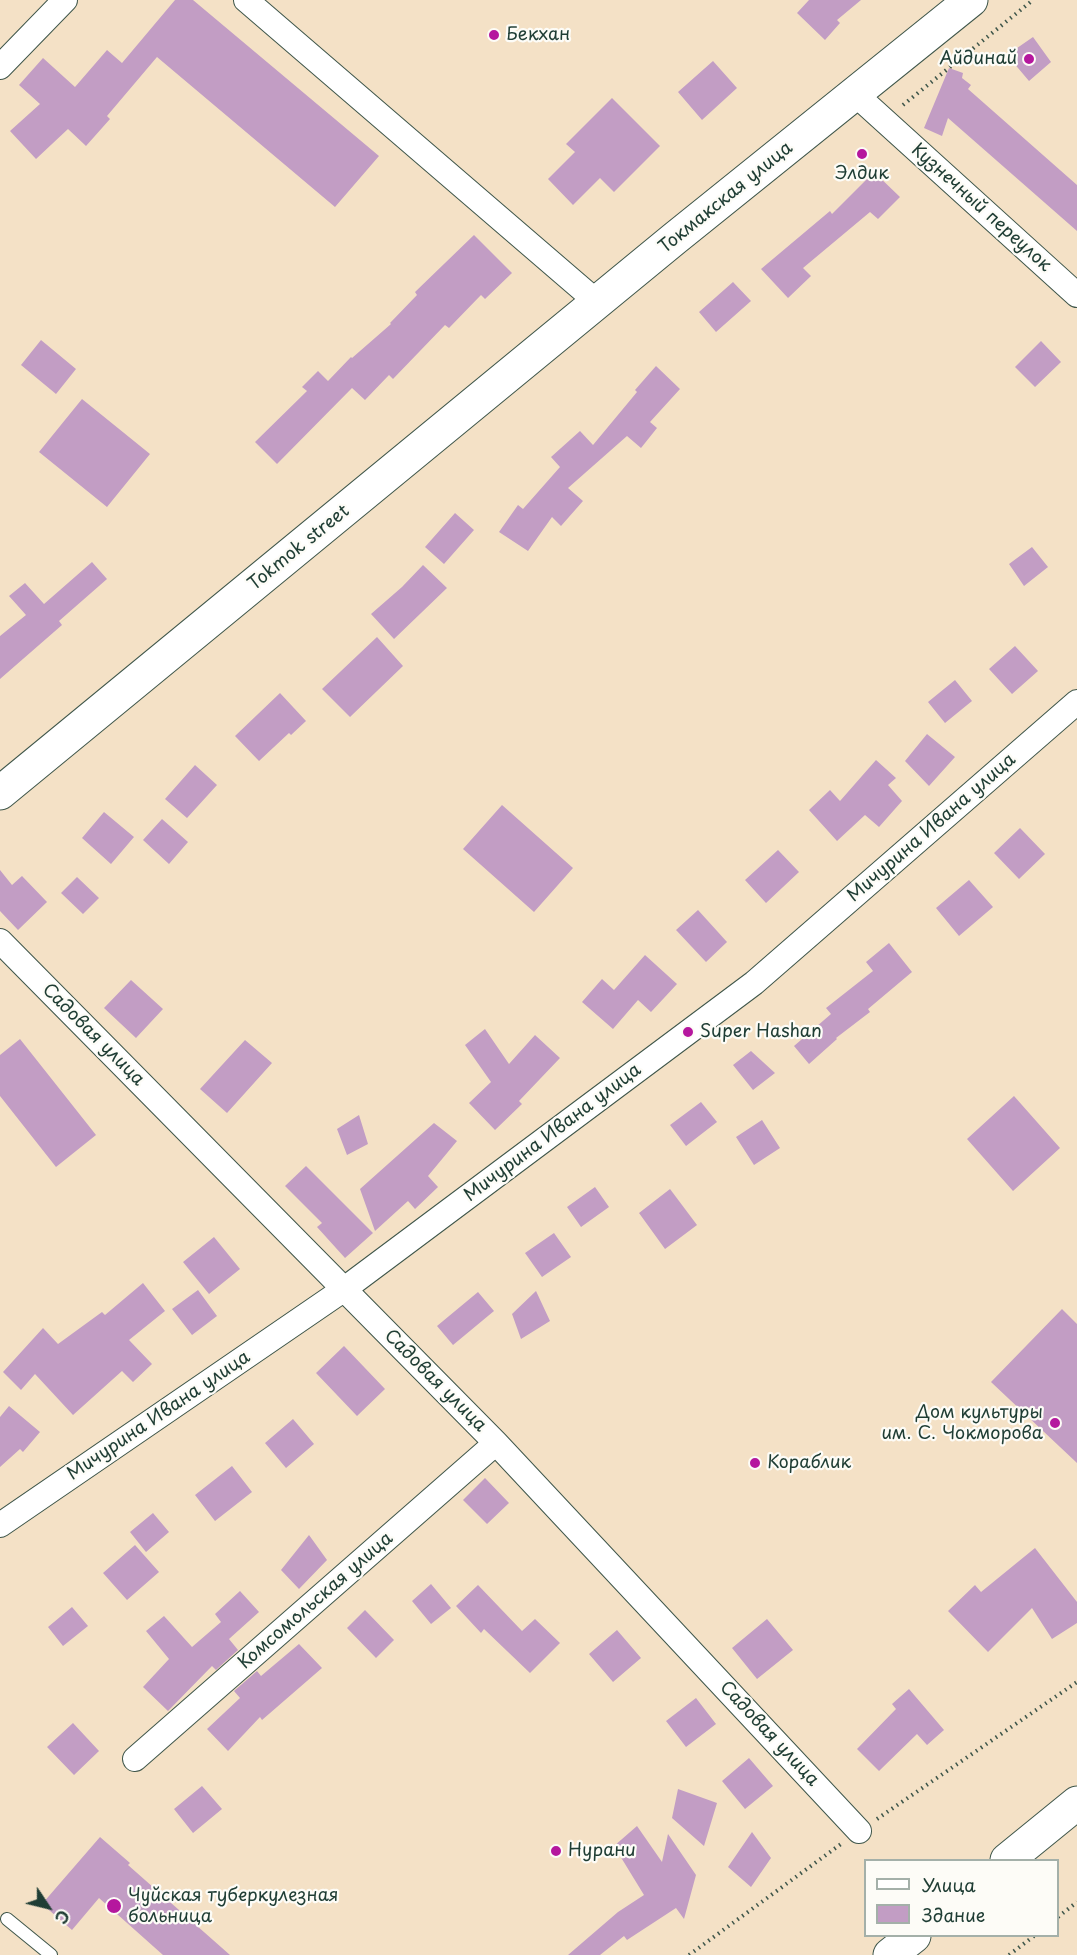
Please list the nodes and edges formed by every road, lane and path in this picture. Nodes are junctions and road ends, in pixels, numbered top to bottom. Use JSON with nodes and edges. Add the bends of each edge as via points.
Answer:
{"nodes":[{"id":1,"x":65,"y":0,"type":"edge"},
{"id":2,"x":246,"y":0,"type":"edge"},
{"id":3,"x":970,"y":0,"type":"edge"},
{"id":4,"x":1033,"y":0,"type":"edge"},
{"id":5,"x":0,"y":67,"type":"edge"},
{"id":6,"x":854,"y":93,"type":"junction"},
{"id":7,"x":884,"y":120,"type":"junction"},
{"id":8,"x":1077,"y":295,"type":"edge"},
{"id":9,"x":597,"y":302,"type":"junction"},
{"id":10,"x":1077,"y":702,"type":"edge"},
{"id":11,"x":0,"y":793,"type":"edge"},
{"id":12,"x":0,"y":941,"type":"edge"},
{"id":13,"x":343,"y":1290,"type":"junction"},
{"id":14,"x":496,"y":1443,"type":"junction"},
{"id":15,"x":0,"y":1525,"type":"edge"},
{"id":16,"x":1077,"y":1682,"type":"edge"},
{"id":17,"x":135,"y":1759,"type":"dead end"},
{"id":18,"x":1077,"y":1803,"type":"edge"},
{"id":19,"x":859,"y":1831,"type":"junction"},
{"id":20,"x":1008,"y":1859,"type":"edge"},
{"id":21,"x":1077,"y":1902,"type":"edge"},
{"id":22,"x":1059,"y":1916,"type":"edge"},
{"id":23,"x":7,"y":1920,"type":"dead end"},
{"id":24,"x":912,"y":1937,"type":"edge"},
{"id":25,"x":1032,"y":1937,"type":"edge"},
{"id":26,"x":51,"y":1955,"type":"edge"},
{"id":27,"x":689,"y":1955,"type":"edge"},
{"id":28,"x":890,"y":1955,"type":"edge"},
{"id":29,"x":1009,"y":1955,"type":"edge"}],
"edges":[{"from":1,"to":5,"type":"street"},
{"from":2,"to":9,"type":"street"},
{"from":3,"to":6,"type":"main road","name":"Токмакская улица"},
{"from":4,"to":7,"type":"path"},
{"from":6,"to":7,"type":"street","name":"Кузнечный переулок"},
{"from":6,"to":9,"type":"main road","name":"Токмакская улица"},
{"from":7,"to":8,"type":"street","name":"Кузнечный переулок"},
{"from":9,"to":11,"type":"main road","name":"Tokmok street"},
{"from":10,"to":13,"type":"street","name":"Мичурина Ивана улица","via":[[754,983]]},
{"from":12,"to":13,"type":"street","name":"Садовая улица"},
{"from":13,"to":14,"type":"street","name":"Садовая улица"},
{"from":13,"to":15,"type":"street","name":"Мичурина Ивана улица"},
{"from":14,"to":17,"type":"street","name":"Комсомольская улица"},
{"from":14,"to":19,"type":"street","name":"Садовая улица"},
{"from":16,"to":19,"type":"path"},
{"from":18,"to":20,"type":"main road"},
{"from":19,"to":27,"type":"path"},
{"from":21,"to":22,"type":"path"},
{"from":23,"to":26,"type":"lane"},
{"from":24,"to":28,"type":"main road"},
{"from":25,"to":29,"type":"path"}]}
